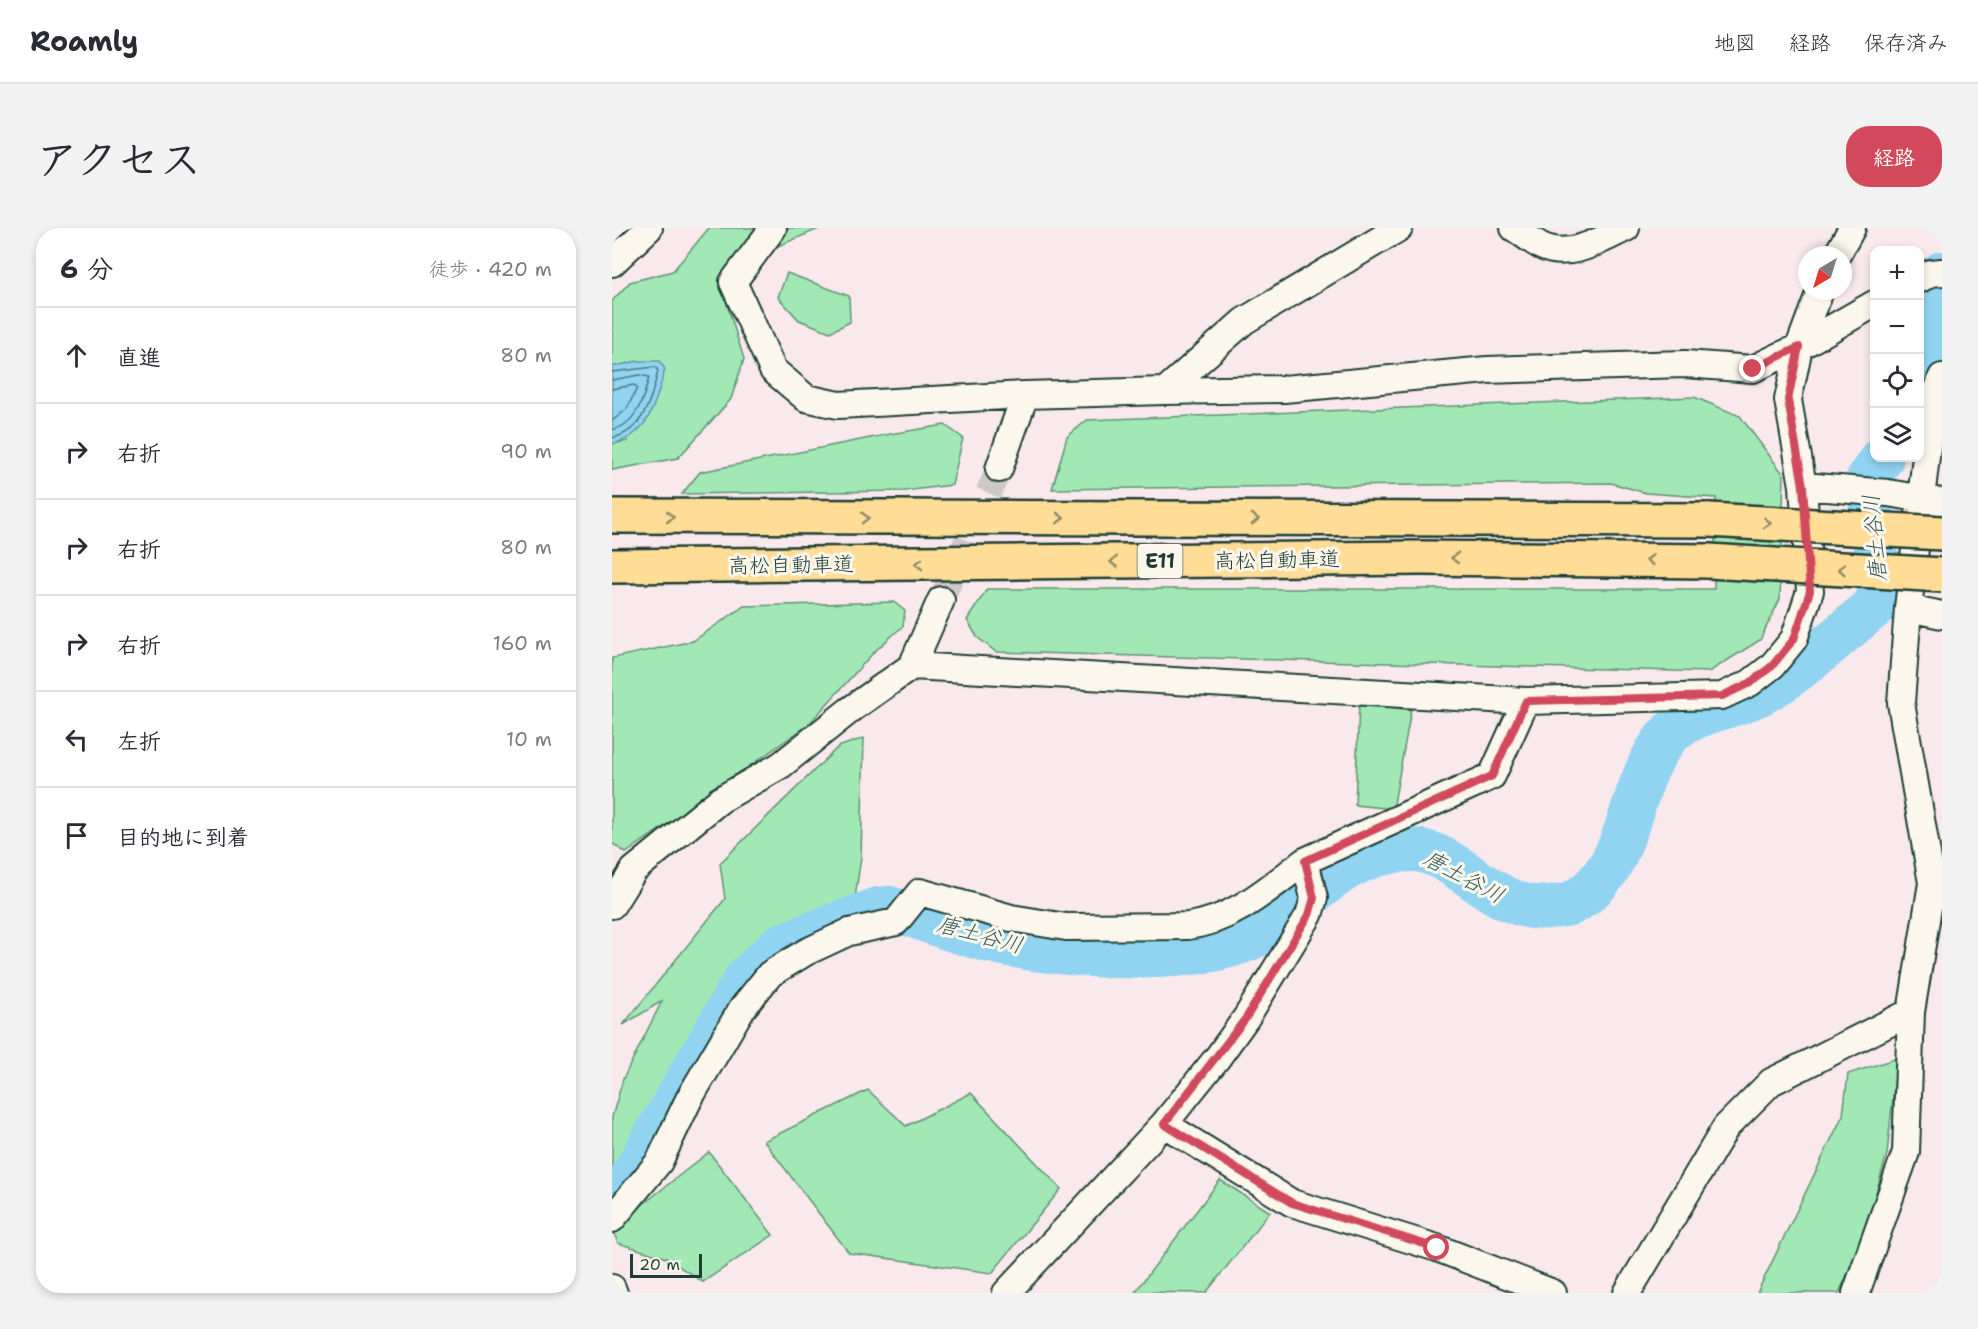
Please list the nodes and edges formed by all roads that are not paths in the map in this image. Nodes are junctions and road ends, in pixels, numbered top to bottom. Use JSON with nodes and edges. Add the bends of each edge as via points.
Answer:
{"nodes":[{"id":1,"x":649,"y":228,"type":"edge"},
{"id":2,"x":773,"y":228,"type":"edge"},
{"id":3,"x":1399,"y":228,"type":"edge"},
{"id":4,"x":1514,"y":228,"type":"edge"},
{"id":5,"x":1626,"y":228,"type":"edge"},
{"id":6,"x":1852,"y":228,"type":"edge"},
{"id":7,"x":1842,"y":246,"type":"edge"},
{"id":8,"x":612,"y":263,"type":"edge"},
{"id":9,"x":1817,"y":300,"type":"edge"},
{"id":10,"x":1870,"y":307,"type":"edge"},
{"id":11,"x":1799,"y":347,"type":"junction"},
{"id":12,"x":1942,"y":377,"type":"edge"},
{"id":13,"x":1165,"y":391,"type":"junction"},
{"id":14,"x":1025,"y":395,"type":"junction"},
{"id":15,"x":999,"y":469,"type":"tunnel mouth"},
{"id":16,"x":1803,"y":486,"type":"junction"},
{"id":17,"x":1932,"y":500,"type":"edge"},
{"id":18,"x":612,"y":516,"type":"edge"},
{"id":19,"x":1942,"y":533,"type":"edge"},
{"id":20,"x":612,"y":566,"type":"edge"},
{"id":21,"x":1942,"y":575,"type":"edge"},
{"id":22,"x":941,"y":600,"type":"tunnel mouth"},
{"id":23,"x":1908,"y":608,"type":"junction"},
{"id":24,"x":1942,"y":615,"type":"edge"},
{"id":25,"x":912,"y":666,"type":"junction"},
{"id":26,"x":1526,"y":701,"type":"junction"},
{"id":27,"x":1306,"y":867,"type":"junction"},
{"id":28,"x":612,"y":905,"type":"edge"},
{"id":29,"x":1911,"y":1012,"type":"junction"},
{"id":30,"x":1164,"y":1124,"type":"junction"},
{"id":31,"x":612,"y":1219,"type":"edge"},
{"id":32,"x":612,"y":1288,"type":"edge"},
{"id":33,"x":614,"y":1293,"type":"edge"},
{"id":34,"x":1006,"y":1293,"type":"edge"},
{"id":35,"x":1553,"y":1293,"type":"edge"},
{"id":36,"x":1628,"y":1293,"type":"edge"},
{"id":37,"x":1856,"y":1293,"type":"edge"}],
"edges":[{"from":1,"to":8,"type":"street"},
{"from":2,"to":14,"type":"street","via":[[733,282],[773,370],[806,398],[838,405]]},
{"from":3,"to":13,"type":"street","via":[[1244,321]]},
{"from":4,"to":5,"type":"street","via":[[1543,247],[1566,251],[1591,245]]},
{"from":6,"to":7,"type":"street"},
{"from":9,"to":11,"type":"street"},
{"from":10,"to":11,"type":"street"},
{"from":11,"to":13,"type":"street","via":[[1753,369],[1685,364],[1487,370],[1284,389]]},
{"from":11,"to":16,"type":"street","via":[[1788,400]]},
{"from":12,"to":17,"type":"street","via":[[1932,406]]},
{"from":13,"to":14,"type":"street"},
{"from":14,"to":15,"type":"street"},
{"from":16,"to":17,"type":"street"},
{"from":16,"to":26,"type":"street","via":[[1810,591],[1794,639],[1772,666],[1750,683],[1722,696]]},
{"from":17,"to":23,"type":"street"},
{"from":18,"to":19,"type":"highway","name":"高松自動車道","number":"E11","one_way":true,"bridge":true,"via":[[1709,520]]},
{"from":21,"to":20,"type":"highway","name":"高松自動車道","number":"E11","one_way":true,"bridge":true,"via":[[1709,561],[1422,558]]},
{"from":22,"to":25,"type":"street"},
{"from":23,"to":24,"type":"street"},
{"from":23,"to":29,"type":"street","via":[[1902,703],[1932,883]]},
{"from":25,"to":26,"type":"street"},
{"from":25,"to":28,"type":"street","via":[[781,765],[720,800],[634,870]]},
{"from":26,"to":27,"type":"street","via":[[1492,776]]},
{"from":27,"to":30,"type":"street","via":[[1314,898],[1309,915],[1246,1018]]},
{"from":27,"to":31,"type":"street","via":[[1224,917],[1188,926],[1066,927],[1011,918],[921,892],[896,922],[849,932],[770,974],[741,1011],[689,1099],[659,1162]]},
{"from":29,"to":36,"type":"street","via":[[1764,1089],[1726,1127]]},
{"from":29,"to":37,"type":"street","via":[[1906,1152]]},
{"from":30,"to":34,"type":"street"},
{"from":30,"to":35,"type":"street","via":[[1292,1203],[1437,1248]]},
{"from":32,"to":33,"type":"street"}]}
